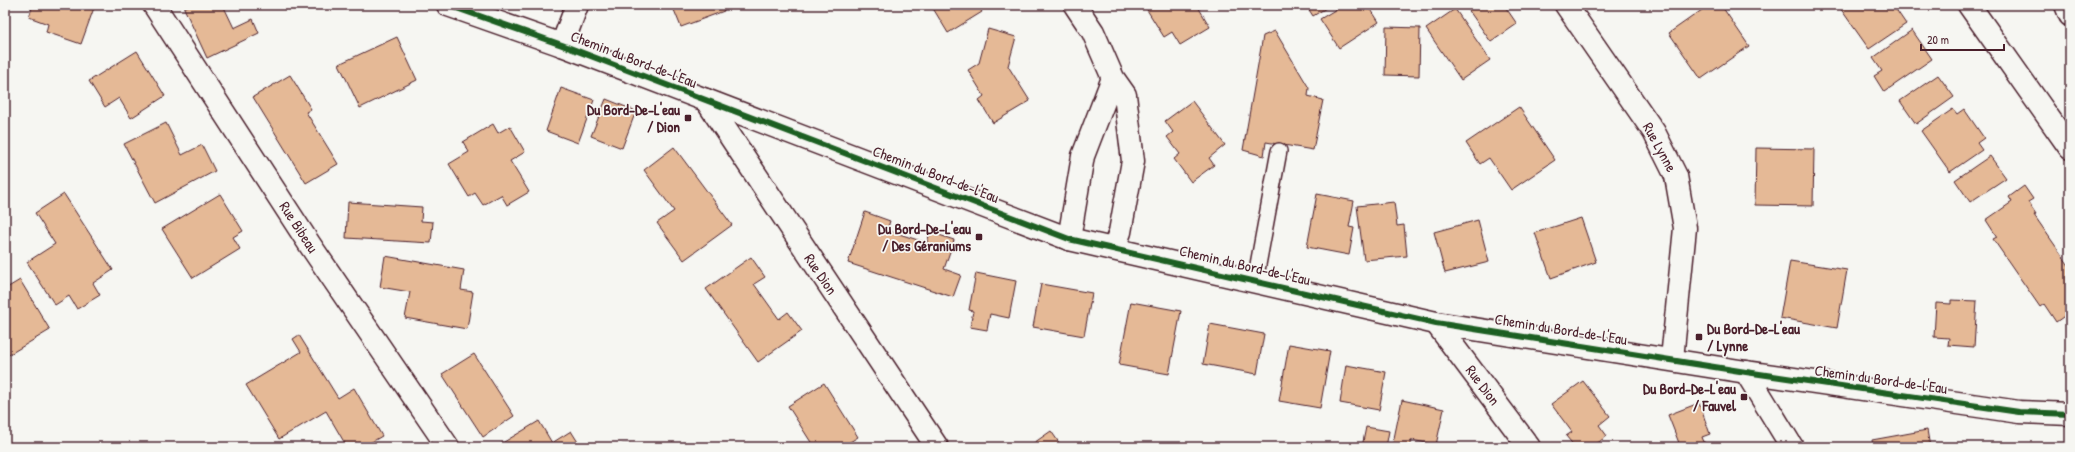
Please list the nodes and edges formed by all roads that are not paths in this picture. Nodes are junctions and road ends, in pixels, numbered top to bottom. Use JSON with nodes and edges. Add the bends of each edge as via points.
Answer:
{"nodes":[{"id":1,"x":154,"y":5,"type":"edge"},
{"id":2,"x":448,"y":5,"type":"edge"},
{"id":3,"x":577,"y":5,"type":"edge"},
{"id":4,"x":1075,"y":5,"type":"edge"},
{"id":5,"x":1566,"y":5,"type":"edge"},
{"id":6,"x":1969,"y":5,"type":"edge"},
{"id":7,"x":2066,"y":5,"type":"edge"},
{"id":8,"x":2070,"y":15,"type":"edge"},
{"id":9,"x":562,"y":45,"type":"junction"},
{"id":10,"x":1113,"y":78,"type":"junction"},
{"id":11,"x":706,"y":100,"type":"junction"},
{"id":12,"x":2070,"y":148,"type":"edge"},
{"id":13,"x":1279,"y":151,"type":"dead end"},
{"id":14,"x":1069,"y":238,"type":"junction"},
{"id":15,"x":1114,"y":248,"type":"junction"},
{"id":16,"x":1255,"y":281,"type":"junction"},
{"id":17,"x":1436,"y":323,"type":"junction"},
{"id":18,"x":1672,"y":359,"type":"junction"},
{"id":19,"x":1746,"y":372,"type":"junction"},
{"id":20,"x":2070,"y":414,"type":"edge"},
{"id":21,"x":448,"y":447,"type":"edge"},
{"id":22,"x":937,"y":447,"type":"edge"},
{"id":23,"x":1529,"y":447,"type":"edge"},
{"id":24,"x":1792,"y":447,"type":"edge"}],
"edges":[{"from":1,"to":21,"type":"street","name":"Rue Bibeau","via":[[310,245]]},
{"from":2,"to":9,"type":"street","name":"Chemin du Bord-de-l'Eau"},
{"from":3,"to":9,"type":"street"},
{"from":4,"to":10,"type":"street","via":[[1093,32]]},
{"from":5,"to":18,"type":"street","name":"Rue Lynne","via":[[1654,132],[1676,176],[1685,228]]},
{"from":6,"to":12,"type":"street"},
{"from":7,"to":8,"type":"street"},
{"from":9,"to":11,"type":"street","name":"Chemin du Bord-de-l'Eau"},
{"from":10,"to":14,"type":"street","via":[[1083,156]]},
{"from":10,"to":15,"type":"street","via":[[1125,95],[1133,161],[1120,232]]},
{"from":11,"to":14,"type":"street","name":"Chemin du Bord-de-l'Eau"},
{"from":11,"to":22,"type":"street","name":"Rue Dion"},
{"from":13,"to":16,"type":"lane"},
{"from":14,"to":15,"type":"street","name":"Chemin du Bord-de-l'Eau"},
{"from":15,"to":16,"type":"street","name":"Chemin du Bord-de-l'Eau"},
{"from":16,"to":17,"type":"street","name":"Chemin du Bord-de-l'Eau"},
{"from":17,"to":18,"type":"street","name":"Chemin du Bord-de-l'Eau"},
{"from":17,"to":23,"type":"street","name":"Rue Dion"},
{"from":18,"to":19,"type":"street","name":"Chemin du Bord-de-l'Eau"},
{"from":19,"to":20,"type":"street","name":"Chemin du Bord-de-l'Eau","via":[[2019,412]]},
{"from":19,"to":24,"type":"street"}]}
